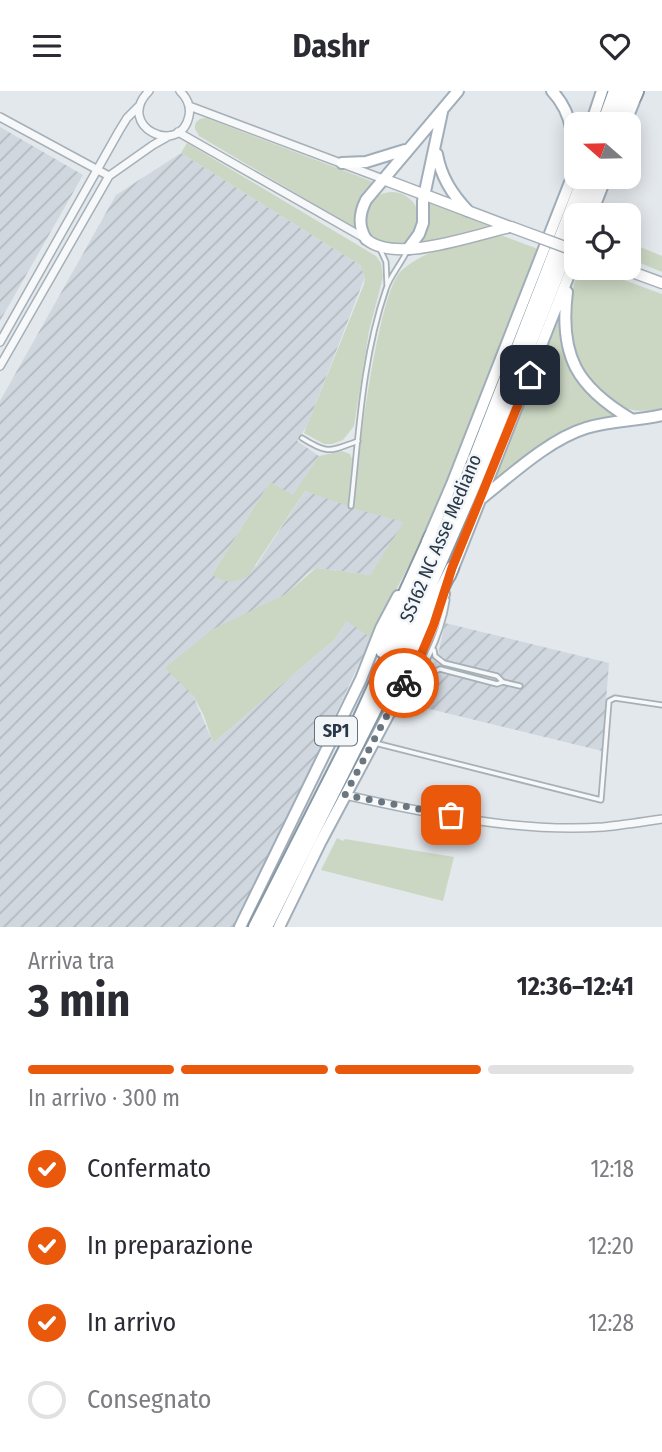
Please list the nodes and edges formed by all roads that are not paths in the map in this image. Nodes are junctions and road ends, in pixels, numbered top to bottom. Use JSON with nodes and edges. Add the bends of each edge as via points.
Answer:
{"nodes":[{"id":1,"x":149,"y":91,"type":"edge"},
{"id":2,"x":180,"y":91,"type":"edge"},
{"id":3,"x":458,"y":91,"type":"edge"},
{"id":4,"x":552,"y":91,"type":"edge"},
{"id":5,"x":602,"y":91,"type":"edge"},
{"id":6,"x":615,"y":91,"type":"edge"},
{"id":7,"x":634,"y":92,"type":"edge"},
{"id":8,"x":446,"y":103,"type":"junction"},
{"id":9,"x":139,"y":106,"type":"junction"},
{"id":10,"x":189,"y":106,"type":"junction"},
{"id":11,"x":566,"y":112,"type":"edge"},
{"id":12,"x":595,"y":112,"type":"edge"},
{"id":13,"x":607,"y":112,"type":"edge"},
{"id":14,"x":622,"y":112,"type":"edge"},
{"id":15,"x":628,"y":112,"type":"edge"},
{"id":16,"x":0,"y":117,"type":"edge"},
{"id":17,"x":178,"y":132,"type":"junction"},
{"id":18,"x":169,"y":136,"type":"junction"},
{"id":19,"x":435,"y":144,"type":"junction"},
{"id":20,"x":408,"y":149,"type":"junction"},
{"id":21,"x":342,"y":163,"type":"junction"},
{"id":22,"x":98,"y":169,"type":"junction"},
{"id":23,"x":109,"y":176,"type":"junction"},
{"id":24,"x":383,"y":179,"type":"junction"},
{"id":25,"x":571,"y":189,"type":"edge"},
{"id":26,"x":572,"y":189,"type":"edge"},
{"id":27,"x":425,"y":195,"type":"junction"},
{"id":28,"x":468,"y":211,"type":"junction"},
{"id":29,"x":511,"y":227,"type":"junction"},
{"id":30,"x":366,"y":239,"type":"junction"},
{"id":31,"x":379,"y":247,"type":"junction"},
{"id":32,"x":564,"y":247,"type":"edge"},
{"id":33,"x":408,"y":249,"type":"junction"},
{"id":34,"x":564,"y":257,"type":"edge"},
{"id":35,"x":641,"y":275,"type":"edge"},
{"id":36,"x":567,"y":280,"type":"edge"},
{"id":37,"x":568,"y":280,"type":"edge"},
{"id":38,"x":662,"y":283,"type":"edge"},
{"id":39,"x":387,"y":285,"type":"junction"},
{"id":40,"x":0,"y":342,"type":"edge"},
{"id":41,"x":0,"y":366,"type":"edge"},
{"id":42,"x":662,"y":415,"type":"edge"},
{"id":43,"x":631,"y":419,"type":"junction"},
{"id":44,"x":302,"y":437,"type":"dead end"},
{"id":45,"x":359,"y":441,"type":"junction"},
{"id":46,"x":480,"y":500,"type":"junction"},
{"id":47,"x":351,"y":506,"type":"dead end"},
{"id":48,"x":430,"y":536,"type":"junction"},
{"id":49,"x":452,"y":568,"type":"junction"},
{"id":50,"x":446,"y":587,"type":"junction"},
{"id":51,"x":433,"y":648,"type":"junction"},
{"id":52,"x":417,"y":679,"type":"junction"},
{"id":53,"x":503,"y":682,"type":"junction"},
{"id":54,"x":520,"y":686,"type":"dead end"},
{"id":55,"x":384,"y":691,"type":"junction"},
{"id":56,"x":662,"y":705,"type":"edge"},
{"id":57,"x":390,"y":709,"type":"junction"},
{"id":58,"x":349,"y":742,"type":"junction"},
{"id":59,"x":373,"y":742,"type":"junction"},
{"id":60,"x":345,"y":795,"type":"junction"},
{"id":61,"x":662,"y":819,"type":"edge"},
{"id":62,"x":240,"y":927,"type":"edge"},
{"id":63,"x":255,"y":927,"type":"edge"},
{"id":64,"x":265,"y":927,"type":"edge"},
{"id":65,"x":279,"y":927,"type":"edge"}],
"edges":[{"from":1,"to":9,"type":"street"},
{"from":2,"to":10,"type":"street"},
{"from":3,"to":8,"type":"main road"},
{"from":4,"to":11,"type":"main road"},
{"from":5,"to":12,"type":"main road"},
{"from":6,"to":13,"type":"highway"},
{"from":7,"to":14,"type":"highway"},
{"from":7,"to":15,"type":"main road"},
{"from":8,"to":19,"type":"main road"},
{"from":8,"to":20,"type":"main road"},
{"from":9,"to":18,"type":"street","via":[[146,129]]},
{"from":9,"to":22,"type":"street","via":[[127,118]]},
{"from":10,"to":17,"type":"street","via":[[188,121]]},
{"from":10,"to":21,"type":"street"},
{"from":16,"to":22,"type":"street"},
{"from":17,"to":18,"type":"street"},
{"from":17,"to":30,"type":"street"},
{"from":18,"to":23,"type":"street"},
{"from":19,"to":27,"type":"main road"},
{"from":19,"to":28,"type":"main road","via":[[440,169]]},
{"from":20,"to":21,"type":"main road","via":[[366,162]]},
{"from":20,"to":24,"type":"main road"},
{"from":21,"to":24,"type":"street"},
{"from":22,"to":23,"type":"street"},
{"from":22,"to":40,"type":"street"},
{"from":23,"to":41,"type":"street"},
{"from":24,"to":27,"type":"main road"},
{"from":24,"to":30,"type":"main road","via":[[362,209],[361,230]]},
{"from":25,"to":48,"type":"main road","number":"SP1"},
{"from":26,"to":58,"type":"highway","name":"SS162 NC Asse Mediano","via":[[468,476]]},
{"from":27,"to":28,"type":"main road"},
{"from":27,"to":33,"type":"main road","via":[[421,229]]},
{"from":28,"to":29,"type":"main road"},
{"from":29,"to":32,"type":"main road","bridge":true},
{"from":29,"to":33,"type":"main road"},
{"from":30,"to":31,"type":"main road"},
{"from":31,"to":33,"type":"main road"},
{"from":31,"to":39,"type":"lane","via":[[386,262]]},
{"from":33,"to":39,"type":"lane"},
{"from":34,"to":55,"type":"highway","name":"SS162 NC Asse Mediano","via":[[478,476]]},
{"from":35,"to":38,"type":"main road"},
{"from":36,"to":46,"type":"main road","number":"SP1"},
{"from":37,"to":43,"type":"main road","via":[[564,315],[570,355],[578,373],[605,404]]},
{"from":39,"to":45,"type":"lane","via":[[371,341]]},
{"from":42,"to":43,"type":"main road"},
{"from":43,"to":46,"type":"main road","via":[[584,428],[561,439]]},
{"from":44,"to":45,"type":"lane","via":[[324,450]]},
{"from":45,"to":47,"type":"lane"},
{"from":46,"to":49,"type":"main road","number":"SP1"},
{"from":48,"to":58,"type":"highway"},
{"from":48,"to":62,"type":"main road","number":"SP1","via":[[381,628]]},
{"from":49,"to":50,"type":"main road","number":"SP1"},
{"from":49,"to":55,"type":"highway","via":[[412,650]]},
{"from":50,"to":51,"type":"lane","via":[[447,603]]},
{"from":50,"to":57,"type":"main road","number":"SP1","via":[[421,655]]},
{"from":51,"to":52,"type":"lane"},
{"from":51,"to":53,"type":"lane","via":[[439,661],[497,676]]},
{"from":52,"to":53,"type":"lane","via":[[440,669]]},
{"from":52,"to":57,"type":"lane","via":[[399,707]]},
{"from":53,"to":54,"type":"lane"},
{"from":55,"to":64,"type":"highway","name":"SS162 NC Asse Mediano"},
{"from":56,"to":59,"type":"lane","via":[[615,698],[609,702],[601,800]]},
{"from":57,"to":59,"type":"main road","number":"SP1"},
{"from":58,"to":63,"type":"highway","name":"SS162 NC Asse Mediano"},
{"from":59,"to":60,"type":"main road","number":"SP1"},
{"from":60,"to":61,"type":"street","via":[[478,820],[535,825],[603,827]]},
{"from":60,"to":65,"type":"main road","number":"SP1"}]}
